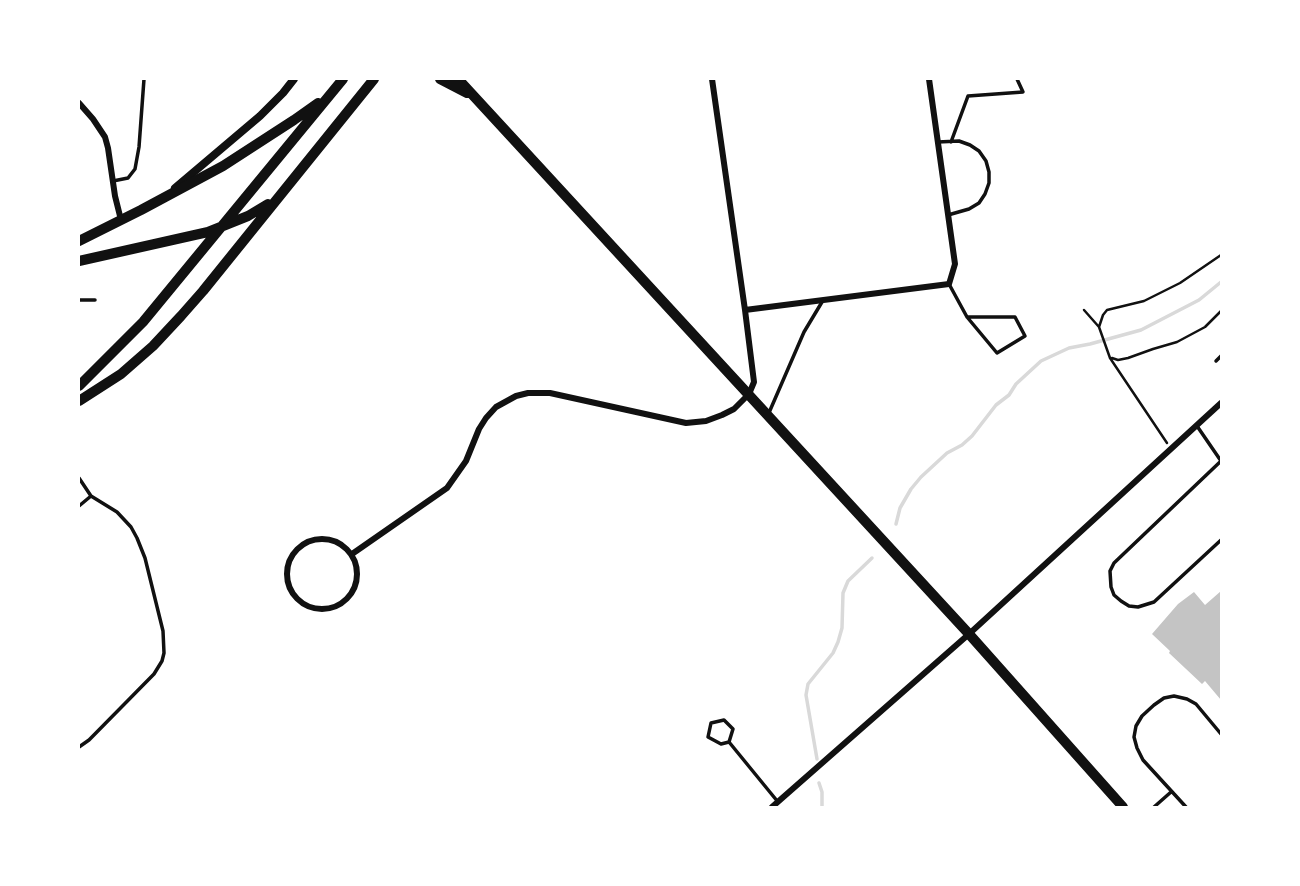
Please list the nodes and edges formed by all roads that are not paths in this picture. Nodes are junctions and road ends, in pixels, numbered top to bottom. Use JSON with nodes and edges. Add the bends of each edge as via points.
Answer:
{"nodes":[{"id":1,"x":144,"y":79,"type":"edge"},
{"id":2,"x":294,"y":79,"type":"edge"},
{"id":3,"x":440,"y":79,"type":"edge"},
{"id":4,"x":458,"y":79,"type":"edge"},
{"id":5,"x":712,"y":79,"type":"edge"},
{"id":6,"x":929,"y":79,"type":"edge"},
{"id":7,"x":1017,"y":79,"type":"edge"},
{"id":8,"x":374,"y":80,"type":"edge"},
{"id":9,"x":341,"y":82,"type":"edge"},
{"id":10,"x":472,"y":96,"type":"junction"},
{"id":11,"x":79,"y":103,"type":"edge"},
{"id":12,"x":938,"y":142,"type":"junction"},
{"id":13,"x":951,"y":142,"type":"junction"},
{"id":14,"x":113,"y":181,"type":"junction"},
{"id":15,"x":276,"y":199,"type":"junction"},
{"id":16,"x":161,"y":200,"type":"junction"},
{"id":17,"x":948,"y":215,"type":"junction"},
{"id":18,"x":121,"y":220,"type":"junction"},
{"id":19,"x":222,"y":227,"type":"junction"},
{"id":20,"x":79,"y":241,"type":"edge"},
{"id":21,"x":79,"y":261,"type":"edge"},
{"id":22,"x":949,"y":284,"type":"junction"},
{"id":23,"x":79,"y":300,"type":"edge"},
{"id":24,"x":95,"y":300,"type":"dead end"},
{"id":25,"x":823,"y":300,"type":"junction"},
{"id":26,"x":746,"y":310,"type":"junction"},
{"id":27,"x":967,"y":317,"type":"junction"},
{"id":28,"x":1221,"y":356,"type":"edge"},
{"id":29,"x":1216,"y":361,"type":"dead end"},
{"id":30,"x":79,"y":386,"type":"edge"},
{"id":31,"x":749,"y":394,"type":"junction"},
{"id":32,"x":79,"y":401,"type":"edge"},
{"id":33,"x":1221,"y":403,"type":"edge"},
{"id":34,"x":768,"y":415,"type":"junction"},
{"id":35,"x":1197,"y":426,"type":"junction"},
{"id":36,"x":1221,"y":461,"type":"edge"},
{"id":37,"x":79,"y":478,"type":"edge"},
{"id":38,"x":91,"y":496,"type":"junction"},
{"id":39,"x":79,"y":506,"type":"edge"},
{"id":40,"x":1221,"y":540,"type":"edge"},
{"id":41,"x":352,"y":554,"type":"junction"},
{"id":42,"x":969,"y":634,"type":"junction"},
{"id":43,"x":1221,"y":734,"type":"edge"},
{"id":44,"x":729,"y":741,"type":"junction"},
{"id":45,"x":79,"y":747,"type":"edge"},
{"id":46,"x":1171,"y":792,"type":"junction"},
{"id":47,"x":775,"y":805,"type":"edge"},
{"id":48,"x":1123,"y":807,"type":"edge"},
{"id":49,"x":1154,"y":807,"type":"edge"},
{"id":50,"x":1186,"y":807,"type":"edge"}],
"edges":[{"from":1,"to":14,"type":"lane","via":[[135,170],[128,178]]},
{"from":2,"to":16,"type":"street","via":[[260,116]]},
{"from":3,"to":10,"type":"main road"},
{"from":4,"to":10,"type":"main road"},
{"from":5,"to":26,"type":"street"},
{"from":6,"to":12,"type":"street"},
{"from":7,"to":13,"type":"lane","via":[[1023,92],[968,96]]},
{"from":8,"to":15,"type":"main road"},
{"from":9,"to":16,"type":"main road","via":[[253,147]]},
{"from":9,"to":19,"type":"main road"},
{"from":10,"to":31,"type":"main road"},
{"from":11,"to":14,"type":"street","via":[[104,137]]},
{"from":12,"to":13,"type":"lane"},
{"from":12,"to":17,"type":"street"},
{"from":13,"to":17,"type":"lane","via":[[959,141],[979,152],[986,161],[989,183],[979,203]]},
{"from":14,"to":18,"type":"street"},
{"from":15,"to":19,"type":"main road"},
{"from":15,"to":32,"type":"main road","via":[[169,330],[121,374]]},
{"from":16,"to":18,"type":"main road"},
{"from":17,"to":22,"type":"street","via":[[955,264]]},
{"from":18,"to":20,"type":"main road"},
{"from":19,"to":21,"type":"main road"},
{"from":19,"to":30,"type":"main road","via":[[143,323]]},
{"from":22,"to":25,"type":"street"},
{"from":22,"to":27,"type":"lane"},
{"from":23,"to":24,"type":"lane"},
{"from":25,"to":26,"type":"street"},
{"from":25,"to":34,"type":"lane"},
{"from":26,"to":31,"type":"street","via":[[754,382]]},
{"from":27,"to":27,"type":"lane","via":[[1016,317],[1025,336],[997,353]]},
{"from":28,"to":29,"type":"lane"},
{"from":31,"to":34,"type":"main road"},
{"from":31,"to":41,"type":"street","via":[[722,415],[686,423],[550,393],[516,396],[486,418],[447,488]]},
{"from":33,"to":35,"type":"street"},
{"from":34,"to":42,"type":"main road"},
{"from":35,"to":36,"type":"lane"},
{"from":35,"to":42,"type":"street"},
{"from":36,"to":40,"type":"lane","via":[[1114,563],[1110,571],[1114,595],[1129,606],[1154,602]]},
{"from":37,"to":38,"type":"lane"},
{"from":38,"to":39,"type":"lane"},
{"from":38,"to":45,"type":"lane","via":[[117,512],[138,538],[160,619],[164,653],[154,674]]},
{"from":41,"to":41,"type":"street","via":[[333,540],[309,541],[289,561],[287,574],[293,594],[313,608],[326,609],[346,600],[358,578]]},
{"from":42,"to":47,"type":"street"},
{"from":42,"to":48,"type":"main road"},
{"from":43,"to":46,"type":"lane","via":[[1196,704],[1174,696],[1164,698],[1142,716],[1134,737],[1137,748]]},
{"from":44,"to":44,"type":"lane","via":[[733,729],[724,720],[711,723],[708,737],[721,744]]},
{"from":44,"to":47,"type":"lane"},
{"from":46,"to":49,"type":"lane"},
{"from":46,"to":50,"type":"lane"}]}
